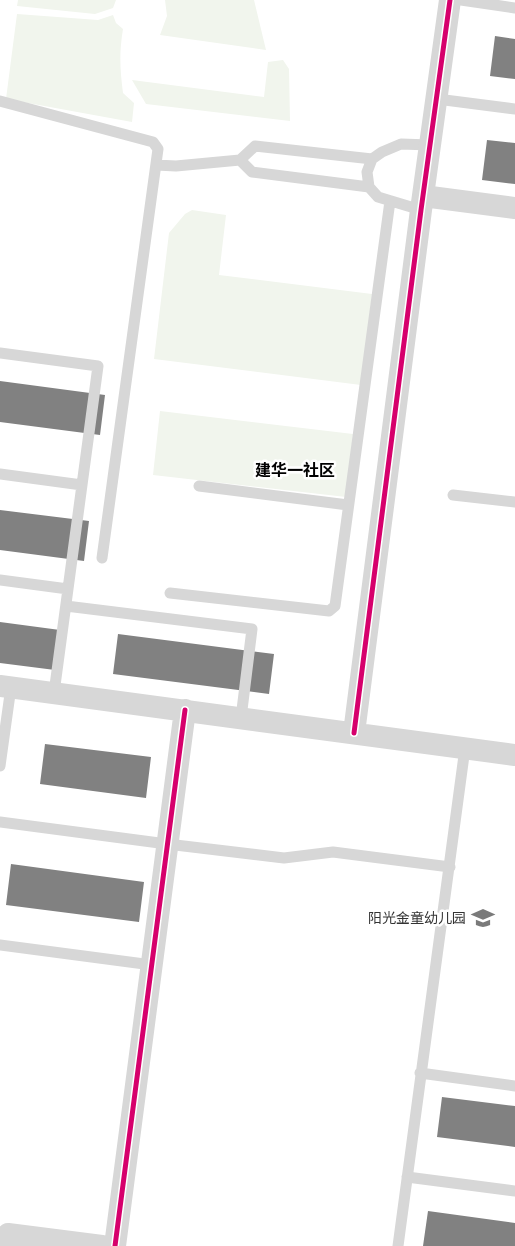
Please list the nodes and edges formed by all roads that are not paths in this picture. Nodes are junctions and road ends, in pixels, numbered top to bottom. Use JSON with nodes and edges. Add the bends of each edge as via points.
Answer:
{"nodes":[{"id":1,"x":450,"y":0,"type":"edge"},
{"id":2,"x":461,"y":0,"type":"edge"},
{"id":3,"x":515,"y":8,"type":"edge"},
{"id":4,"x":437,"y":99,"type":"junction"},
{"id":5,"x":0,"y":101,"type":"edge"},
{"id":6,"x":515,"y":109,"type":"edge"},
{"id":7,"x":430,"y":145,"type":"junction"},
{"id":8,"x":372,"y":159,"type":"junction"},
{"id":9,"x":240,"y":160,"type":"junction"},
{"id":10,"x":156,"y":165,"type":"junction"},
{"id":11,"x":369,"y":187,"type":"junction"},
{"id":12,"x":390,"y":201,"type":"junction"},
{"id":13,"x":422,"y":203,"type":"junction"},
{"id":14,"x":515,"y":208,"type":"edge"},
{"id":15,"x":0,"y":353,"type":"edge"},
{"id":16,"x":0,"y":474,"type":"edge"},
{"id":17,"x":82,"y":484,"type":"junction"},
{"id":18,"x":198,"y":486,"type":"dead end"},
{"id":19,"x":453,"y":495,"type":"dead end"},
{"id":20,"x":515,"y":502,"type":"edge"},
{"id":21,"x":348,"y":505,"type":"junction"},
{"id":22,"x":102,"y":558,"type":"dead end"},
{"id":23,"x":0,"y":580,"type":"edge"},
{"id":24,"x":68,"y":589,"type":"junction"},
{"id":25,"x":170,"y":593,"type":"dead end"},
{"id":26,"x":66,"y":606,"type":"junction"},
{"id":27,"x":5,"y":686,"type":"edge"},
{"id":28,"x":54,"y":693,"type":"junction"},
{"id":29,"x":184,"y":710,"type":"junction"},
{"id":30,"x":241,"y":718,"type":"junction"},
{"id":31,"x":354,"y":733,"type":"junction"},
{"id":32,"x":465,"y":748,"type":"junction"},
{"id":33,"x":515,"y":755,"type":"edge"},
{"id":34,"x":0,"y":766,"type":"edge"},
{"id":35,"x":0,"y":822,"type":"edge"},
{"id":36,"x":167,"y":844,"type":"junction"},
{"id":37,"x":450,"y":867,"type":"junction"},
{"id":38,"x":0,"y":945,"type":"edge"},
{"id":39,"x":152,"y":965,"type":"junction"},
{"id":40,"x":420,"y":1073,"type":"junction"},
{"id":41,"x":515,"y":1086,"type":"edge"},
{"id":42,"x":407,"y":1177,"type":"junction"},
{"id":43,"x":515,"y":1192,"type":"edge"},
{"id":44,"x":6,"y":1240,"type":"edge"},
{"id":45,"x":102,"y":1246,"type":"edge"},
{"id":46,"x":115,"y":1246,"type":"edge"},
{"id":47,"x":398,"y":1246,"type":"edge"}],
"edges":[{"from":1,"to":4,"type":"street"},
{"from":2,"to":3,"type":"lane"},
{"from":4,"to":6,"type":"lane"},
{"from":4,"to":7,"type":"street"},
{"from":5,"to":10,"type":"lane","via":[[153,142],[158,149]]},
{"from":7,"to":8,"type":"lane","via":[[401,144]]},
{"from":7,"to":13,"type":"street"},
{"from":8,"to":9,"type":"lane","via":[[255,146]]},
{"from":8,"to":11,"type":"lane","via":[[367,172]]},
{"from":9,"to":10,"type":"lane"},
{"from":9,"to":11,"type":"lane","via":[[252,172]]},
{"from":10,"to":22,"type":"lane"},
{"from":11,"to":12,"type":"lane","via":[[378,197]]},
{"from":12,"to":13,"type":"lane"},
{"from":12,"to":21,"type":"lane"},
{"from":13,"to":14,"type":"street"},
{"from":13,"to":31,"type":"street"},
{"from":15,"to":17,"type":"lane","via":[[98,366]]},
{"from":16,"to":17,"type":"lane"},
{"from":17,"to":24,"type":"lane"},
{"from":18,"to":21,"type":"lane"},
{"from":19,"to":20,"type":"lane"},
{"from":21,"to":25,"type":"lane","via":[[335,606],[329,611]]},
{"from":23,"to":24,"type":"lane"},
{"from":24,"to":26,"type":"lane"},
{"from":26,"to":28,"type":"lane"},
{"from":26,"to":30,"type":"lane","via":[[252,629]]},
{"from":27,"to":28,"type":"street"},
{"from":27,"to":34,"type":"lane"},
{"from":28,"to":29,"type":"street"},
{"from":29,"to":30,"type":"street"},
{"from":29,"to":36,"type":"street"},
{"from":30,"to":31,"type":"street"},
{"from":31,"to":32,"type":"street"},
{"from":32,"to":33,"type":"street"},
{"from":32,"to":37,"type":"lane"},
{"from":35,"to":36,"type":"lane"},
{"from":36,"to":37,"type":"lane","via":[[284,858],[333,852]]},
{"from":36,"to":39,"type":"street"},
{"from":37,"to":40,"type":"lane"},
{"from":38,"to":39,"type":"lane"},
{"from":39,"to":46,"type":"street"},
{"from":40,"to":41,"type":"lane"},
{"from":40,"to":42,"type":"lane"},
{"from":42,"to":43,"type":"lane"},
{"from":42,"to":47,"type":"lane"},
{"from":44,"to":45,"type":"street"}]}
